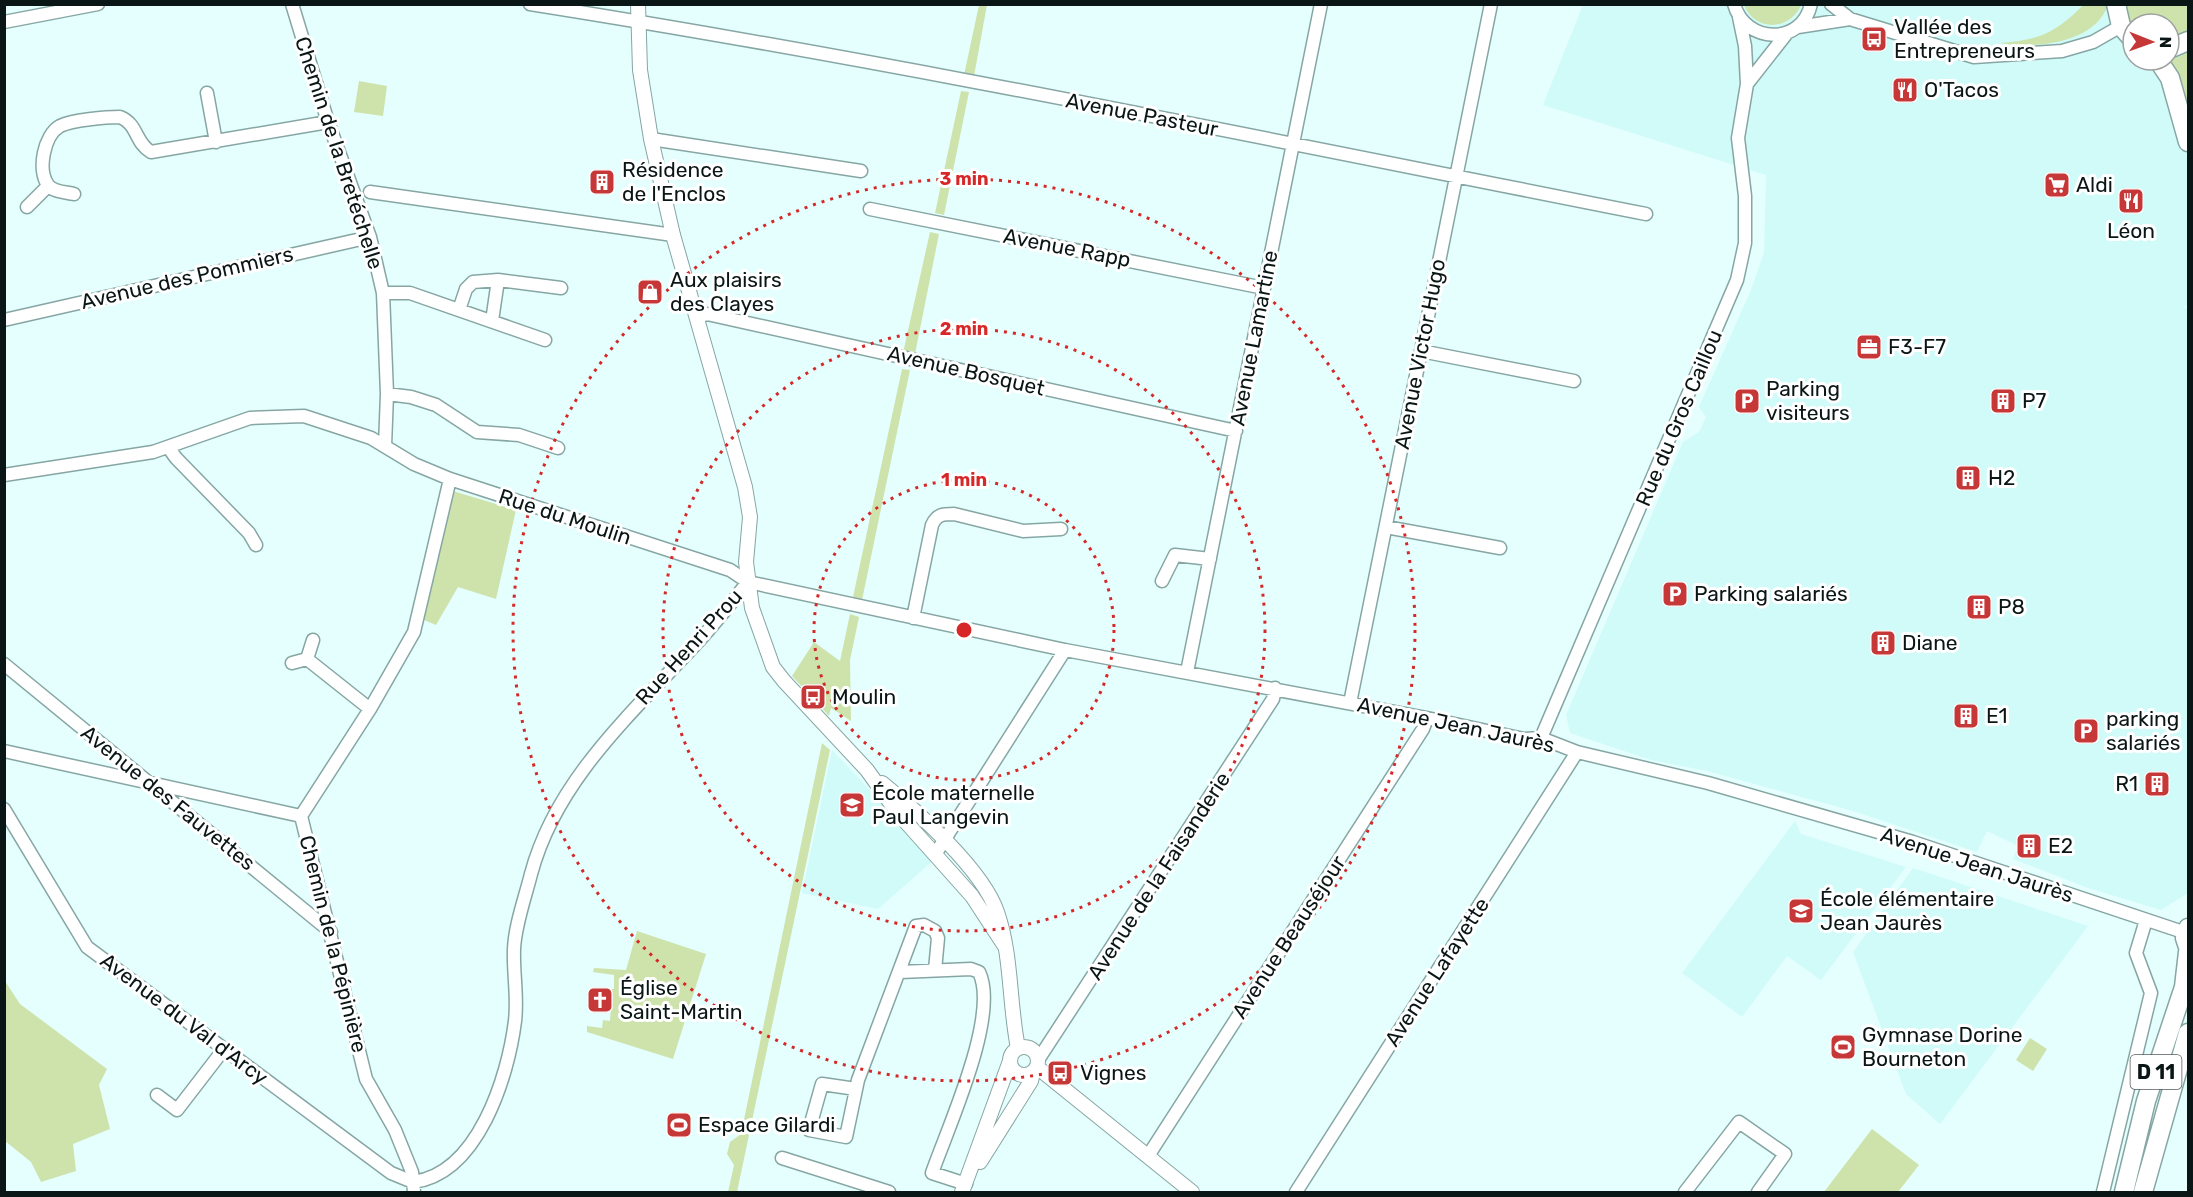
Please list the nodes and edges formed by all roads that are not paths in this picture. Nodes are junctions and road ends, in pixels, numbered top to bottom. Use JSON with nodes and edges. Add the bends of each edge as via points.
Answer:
{"nodes":[{"id":1,"x":98,"y":4,"type":"edge"},
{"id":2,"x":292,"y":4,"type":"edge"},
{"id":3,"x":530,"y":4,"type":"edge"},
{"id":4,"x":638,"y":4,"type":"edge"},
{"id":5,"x":1321,"y":4,"type":"edge"},
{"id":6,"x":1491,"y":4,"type":"edge"},
{"id":7,"x":1811,"y":4,"type":"edge"},
{"id":8,"x":1831,"y":4,"type":"edge"},
{"id":9,"x":2116,"y":4,"type":"edge"},
{"id":10,"x":1735,"y":8,"type":"edge"},
{"id":11,"x":1850,"y":20,"type":"junction"},
{"id":12,"x":639,"y":21,"type":"junction"},
{"id":13,"x":4,"y":22,"type":"edge"},
{"id":14,"x":2121,"y":26,"type":"joint"},
{"id":15,"x":1793,"y":30,"type":"junction"},
{"id":16,"x":2166,"y":72,"type":"edge"},
{"id":17,"x":1747,"y":84,"type":"junction"},
{"id":18,"x":207,"y":93,"type":"dead end"},
{"id":19,"x":328,"y":122,"type":"junction"},
{"id":20,"x":651,"y":139,"type":"junction"},
{"id":21,"x":216,"y":142,"type":"junction"},
{"id":22,"x":2188,"y":142,"type":"edge"},
{"id":23,"x":1293,"y":145,"type":"junction"},
{"id":24,"x":861,"y":171,"type":"dead end"},
{"id":25,"x":1456,"y":176,"type":"junction"},
{"id":26,"x":48,"y":186,"type":"junction"},
{"id":27,"x":370,"y":192,"type":"dead end"},
{"id":28,"x":74,"y":194,"type":"dead end"},
{"id":29,"x":27,"y":207,"type":"dead end"},
{"id":30,"x":870,"y":209,"type":"dead end"},
{"id":31,"x":1646,"y":214,"type":"dead end"},
{"id":32,"x":673,"y":235,"type":"junction"},
{"id":33,"x":370,"y":237,"type":"junction"},
{"id":34,"x":498,"y":280,"type":"junction"},
{"id":35,"x":561,"y":288,"type":"dead end"},
{"id":36,"x":1264,"y":288,"type":"junction"},
{"id":37,"x":383,"y":293,"type":"junction"},
{"id":38,"x":459,"y":310,"type":"junction"},
{"id":39,"x":698,"y":318,"type":"junction"},
{"id":40,"x":4,"y":320,"type":"edge"},
{"id":41,"x":492,"y":321,"type":"junction"},
{"id":42,"x":545,"y":339,"type":"dead end"},
{"id":43,"x":1421,"y":351,"type":"junction"},
{"id":44,"x":1574,"y":381,"type":"dead end"},
{"id":45,"x":387,"y":394,"type":"junction"},
{"id":46,"x":1236,"y":431,"type":"junction"},
{"id":47,"x":385,"y":446,"type":"junction"},
{"id":48,"x":168,"y":447,"type":"junction"},
{"id":49,"x":558,"y":448,"type":"dead end"},
{"id":50,"x":4,"y":475,"type":"edge"},
{"id":51,"x":450,"y":479,"type":"junction"},
{"id":52,"x":1386,"y":527,"type":"junction"},
{"id":53,"x":1061,"y":529,"type":"dead end"},
{"id":54,"x":256,"y":545,"type":"dead end"},
{"id":55,"x":1500,"y":548,"type":"dead end"},
{"id":56,"x":1210,"y":559,"type":"junction"},
{"id":57,"x":1161,"y":581,"type":"dead end"},
{"id":58,"x":748,"y":582,"type":"junction"},
{"id":59,"x":913,"y":618,"type":"junction"},
{"id":60,"x":313,"y":640,"type":"dead end"},
{"id":61,"x":1065,"y":650,"type":"junction"},
{"id":62,"x":307,"y":659,"type":"junction"},
{"id":63,"x":292,"y":663,"type":"dead end"},
{"id":64,"x":4,"y":664,"type":"edge"},
{"id":65,"x":1187,"y":672,"type":"junction"},
{"id":66,"x":1275,"y":688,"type":"junction"},
{"id":67,"x":1350,"y":703,"type":"junction"},
{"id":68,"x":370,"y":709,"type":"junction"},
{"id":69,"x":1427,"y":718,"type":"junction"},
{"id":70,"x":1541,"y":738,"type":"junction"},
{"id":71,"x":4,"y":751,"type":"edge"},
{"id":72,"x":1577,"y":752,"type":"junction"},
{"id":73,"x":867,"y":770,"type":"junction"},
{"id":74,"x":150,"y":783,"type":"junction"},
{"id":75,"x":4,"y":809,"type":"edge"},
{"id":76,"x":301,"y":816,"type":"junction"},
{"id":77,"x":944,"y":841,"type":"junction"},
{"id":78,"x":936,"y":854,"type":"junction"},
{"id":79,"x":2146,"y":920,"type":"junction"},
{"id":80,"x":331,"y":932,"type":"junction"},
{"id":81,"x":2188,"y":940,"type":"edge"},
{"id":82,"x":1004,"y":945,"type":"junction"},
{"id":83,"x":935,"y":970,"type":"junction"},
{"id":84,"x":900,"y":972,"type":"junction"},
{"id":85,"x":2188,"y":1033,"type":"edge"},
{"id":86,"x":1018,"y":1048,"type":"junction"},
{"id":87,"x":224,"y":1049,"type":"junction"},
{"id":88,"x":1010,"y":1061,"type":"junction"},
{"id":89,"x":1036,"y":1066,"type":"junction"},
{"id":90,"x":856,"y":1089,"type":"junction"},
{"id":91,"x":157,"y":1095,"type":"dead end"},
{"id":92,"x":1148,"y":1156,"type":"junction"},
{"id":93,"x":782,"y":1158,"type":"dead end"},
{"id":94,"x":413,"y":1187,"type":"edge"},
{"id":95,"x":964,"y":1188,"type":"edge"},
{"id":96,"x":889,"y":1192,"type":"edge"},
{"id":97,"x":1192,"y":1192,"type":"edge"},
{"id":98,"x":1296,"y":1192,"type":"edge"},
{"id":99,"x":1685,"y":1192,"type":"edge"},
{"id":100,"x":1758,"y":1192,"type":"edge"},
{"id":101,"x":2103,"y":1192,"type":"edge"},
{"id":102,"x":2124,"y":1192,"type":"edge"},
{"id":103,"x":2143,"y":1192,"type":"edge"}],
"edges":[{"from":1,"to":13,"type":"street"},
{"from":2,"to":19,"type":"street","name":"Chemin de la Bretéchelle"},
{"from":3,"to":12,"type":"street","name":"Avenue Pasteur"},
{"from":4,"to":12,"type":"street","name":"Rue Henri Prou"},
{"from":5,"to":23,"type":"street","name":"Avenue Lamartine"},
{"from":6,"to":25,"type":"street","name":"Avenue Victor Hugo"},
{"from":7,"to":15,"type":"street","name":"Rue du Gros Caillou","via":[[1806,19]]},
{"from":8,"to":11,"type":"street"},
{"from":9,"to":14,"type":"main road"},
{"from":10,"to":15,"type":"street","via":[[1746,26],[1766,35]]},
{"from":10,"to":17,"type":"street","name":"Rue du Gros Caillou","via":[[1745,46]]},
{"from":11,"to":14,"type":"street","via":[[1974,57],[2062,51],[2093,42]]},
{"from":11,"to":15,"type":"street"},
{"from":12,"to":20,"type":"street","name":"Rue Henri Prou","via":[[642,93]]},
{"from":12,"to":23,"type":"street","name":"Avenue Pasteur","via":[[956,78]]},
{"from":15,"to":17,"type":"street","name":"Rue du Gros Caillou"},
{"from":16,"to":22,"type":"main road"},
{"from":17,"to":70,"type":"street","name":"Rue du Gros Caillou","via":[[1738,138],[1745,196],[1745,243],[1737,280]]},
{"from":18,"to":21,"type":"street"},
{"from":19,"to":21,"type":"street"},
{"from":19,"to":33,"type":"street","name":"Chemin de la Bretéchelle"},
{"from":20,"to":24,"type":"street"},
{"from":20,"to":32,"type":"street","name":"Rue Henri Prou"},
{"from":21,"to":26,"type":"street","via":[[151,152],[142,147],[129,120],[120,117],[62,125],[53,132],[43,158]]},
{"from":23,"to":25,"type":"street","name":"Avenue Pasteur"},
{"from":23,"to":36,"type":"street","name":"Avenue Lamartine"},
{"from":25,"to":31,"type":"street","name":"Avenue Pasteur"},
{"from":25,"to":43,"type":"street","name":"Avenue Victor Hugo"},
{"from":26,"to":28,"type":"street"},
{"from":26,"to":29,"type":"street"},
{"from":27,"to":32,"type":"street"},
{"from":30,"to":36,"type":"street","name":"Avenue Rapp"},
{"from":32,"to":39,"type":"street","name":"Rue Henri Prou"},
{"from":33,"to":37,"type":"street","name":"Chemin de la Bretéchelle"},
{"from":33,"to":40,"type":"street","name":"Avenue des Pommiers"},
{"from":34,"to":35,"type":"street"},
{"from":34,"to":38,"type":"street","via":[[473,282],[466,289]]},
{"from":34,"to":41,"type":"street"},
{"from":36,"to":46,"type":"street","name":"Avenue Lamartine"},
{"from":37,"to":38,"type":"street","via":[[410,293]]},
{"from":37,"to":45,"type":"street","name":"Chemin de la Bretéchelle"},
{"from":38,"to":41,"type":"street"},
{"from":39,"to":46,"type":"street","name":"Avenue Bosquet","via":[[707,314]]},
{"from":39,"to":58,"type":"street","name":"Rue Henri Prou","via":[[745,487],[750,517]]},
{"from":41,"to":42,"type":"street"},
{"from":43,"to":44,"type":"street"},
{"from":43,"to":52,"type":"street","name":"Avenue Victor Hugo"},
{"from":45,"to":47,"type":"street","name":"Chemin de la Bretéchelle"},
{"from":45,"to":49,"type":"street","via":[[436,405],[477,432],[519,435]]},
{"from":46,"to":56,"type":"street","name":"Avenue Lamartine"},
{"from":47,"to":48,"type":"street","name":"Rue du Moulin","via":[[315,418],[258,416]]},
{"from":47,"to":51,"type":"street","name":"Rue du Moulin"},
{"from":48,"to":50,"type":"street","name":"Rue du Moulin"},
{"from":48,"to":54,"type":"street"},
{"from":51,"to":58,"type":"street","name":"Rue du Moulin","via":[[730,570]]},
{"from":51,"to":68,"type":"street","name":"Chemin de la Pépinière","via":[[414,632]]},
{"from":52,"to":55,"type":"street"},
{"from":52,"to":67,"type":"street","name":"Avenue Victor Hugo"},
{"from":53,"to":59,"type":"street","via":[[1023,531],[954,514],[936,517]]},
{"from":56,"to":57,"type":"street","via":[[1175,555]]},
{"from":56,"to":65,"type":"street","name":"Avenue Lamartine"},
{"from":58,"to":59,"type":"street","name":"Avenue Jean Jaurès"},
{"from":58,"to":73,"type":"street","via":[[755,622],[774,667]]},
{"from":58,"to":94,"type":"street","name":"Rue Henri Prou","via":[[698,642],[608,736],[573,784],[551,824],[526,893],[514,948],[514,1024],[494,1107],[448,1170]]},
{"from":59,"to":61,"type":"street","name":"Avenue Jean Jaurès"},
{"from":60,"to":62,"type":"street"},
{"from":61,"to":65,"type":"street","name":"Avenue Jean Jaurès"},
{"from":61,"to":77,"type":"street"},
{"from":62,"to":63,"type":"street"},
{"from":62,"to":68,"type":"street"},
{"from":64,"to":74,"type":"street","name":"Avenue des Fauvettes"},
{"from":65,"to":66,"type":"street","name":"Avenue Jean Jaurès"},
{"from":66,"to":67,"type":"street","name":"Avenue Jean Jaurès"},
{"from":66,"to":89,"type":"street","name":"Avenue de la Faisanderie","via":[[1273,699]]},
{"from":67,"to":69,"type":"street","name":"Avenue Jean Jaurès"},
{"from":68,"to":76,"type":"street","name":"Chemin de la Pépinière"},
{"from":69,"to":70,"type":"street","name":"Avenue Jean Jaurès","via":[[1524,740]]},
{"from":69,"to":92,"type":"street","name":"Avenue Beauséjour"},
{"from":70,"to":72,"type":"street","name":"Avenue Jean Jaurès"},
{"from":71,"to":74,"type":"street"},
{"from":72,"to":79,"type":"street","name":"Avenue Jean Jaurès","via":[[1708,783],[1909,841]]},
{"from":72,"to":98,"type":"street","name":"Avenue Lafayette"},
{"from":73,"to":77,"type":"street"},
{"from":73,"to":78,"type":"street","via":[[897,812]]},
{"from":74,"to":76,"type":"street"},
{"from":74,"to":80,"type":"street","name":"Avenue des Fauvettes"},
{"from":75,"to":87,"type":"street","name":"Avenue du Val d'Arcy","via":[[87,947]]},
{"from":76,"to":80,"type":"street","name":"Chemin de la Pépinière"},
{"from":77,"to":78,"type":"street"},
{"from":77,"to":82,"type":"street","via":[[988,893],[997,912]]},
{"from":78,"to":82,"type":"street","via":[[972,896]]},
{"from":79,"to":81,"type":"street","name":"Avenue Jean Jaurès"},
{"from":79,"to":101,"type":"street","via":[[2136,952],[2151,993]]},
{"from":80,"to":94,"type":"street","name":"Chemin de la Pépinière","via":[[366,1079],[394,1130],[412,1172]]},
{"from":81,"to":102,"type":"main road","number":"D 11","via":[[2184,987],[2146,1101]]},
{"from":82,"to":86,"type":"street"},
{"from":83,"to":84,"type":"street"},
{"from":83,"to":84,"type":"street","via":[[938,938],[935,931],[924,925],[916,926]]},
{"from":83,"to":95,"type":"street","via":[[971,969],[979,972],[983,982],[982,1029],[932,1173]]},
{"from":84,"to":90,"type":"street"},
{"from":85,"to":103,"type":"main road","number":"D 11"},
{"from":86,"to":88,"type":"street"},
{"from":86,"to":89,"type":"street","via":[[1029,1048],[1035,1053]]},
{"from":87,"to":91,"type":"street","via":[[177,1110]]},
{"from":87,"to":94,"type":"street","name":"Avenue du Val d'Arcy"},
{"from":88,"to":89,"type":"street","via":[[1020,1074]]},
{"from":88,"to":95,"type":"street"},
{"from":89,"to":92,"type":"street"},
{"from":89,"to":95,"type":"street","via":[[1031,1081]]},
{"from":90,"to":90,"type":"street","via":[[822,1084],[810,1130],[846,1137]]},
{"from":92,"to":97,"type":"street"},
{"from":93,"to":96,"type":"street"},
{"from":99,"to":100,"type":"street","via":[[1739,1122],[1785,1154]]}]}
